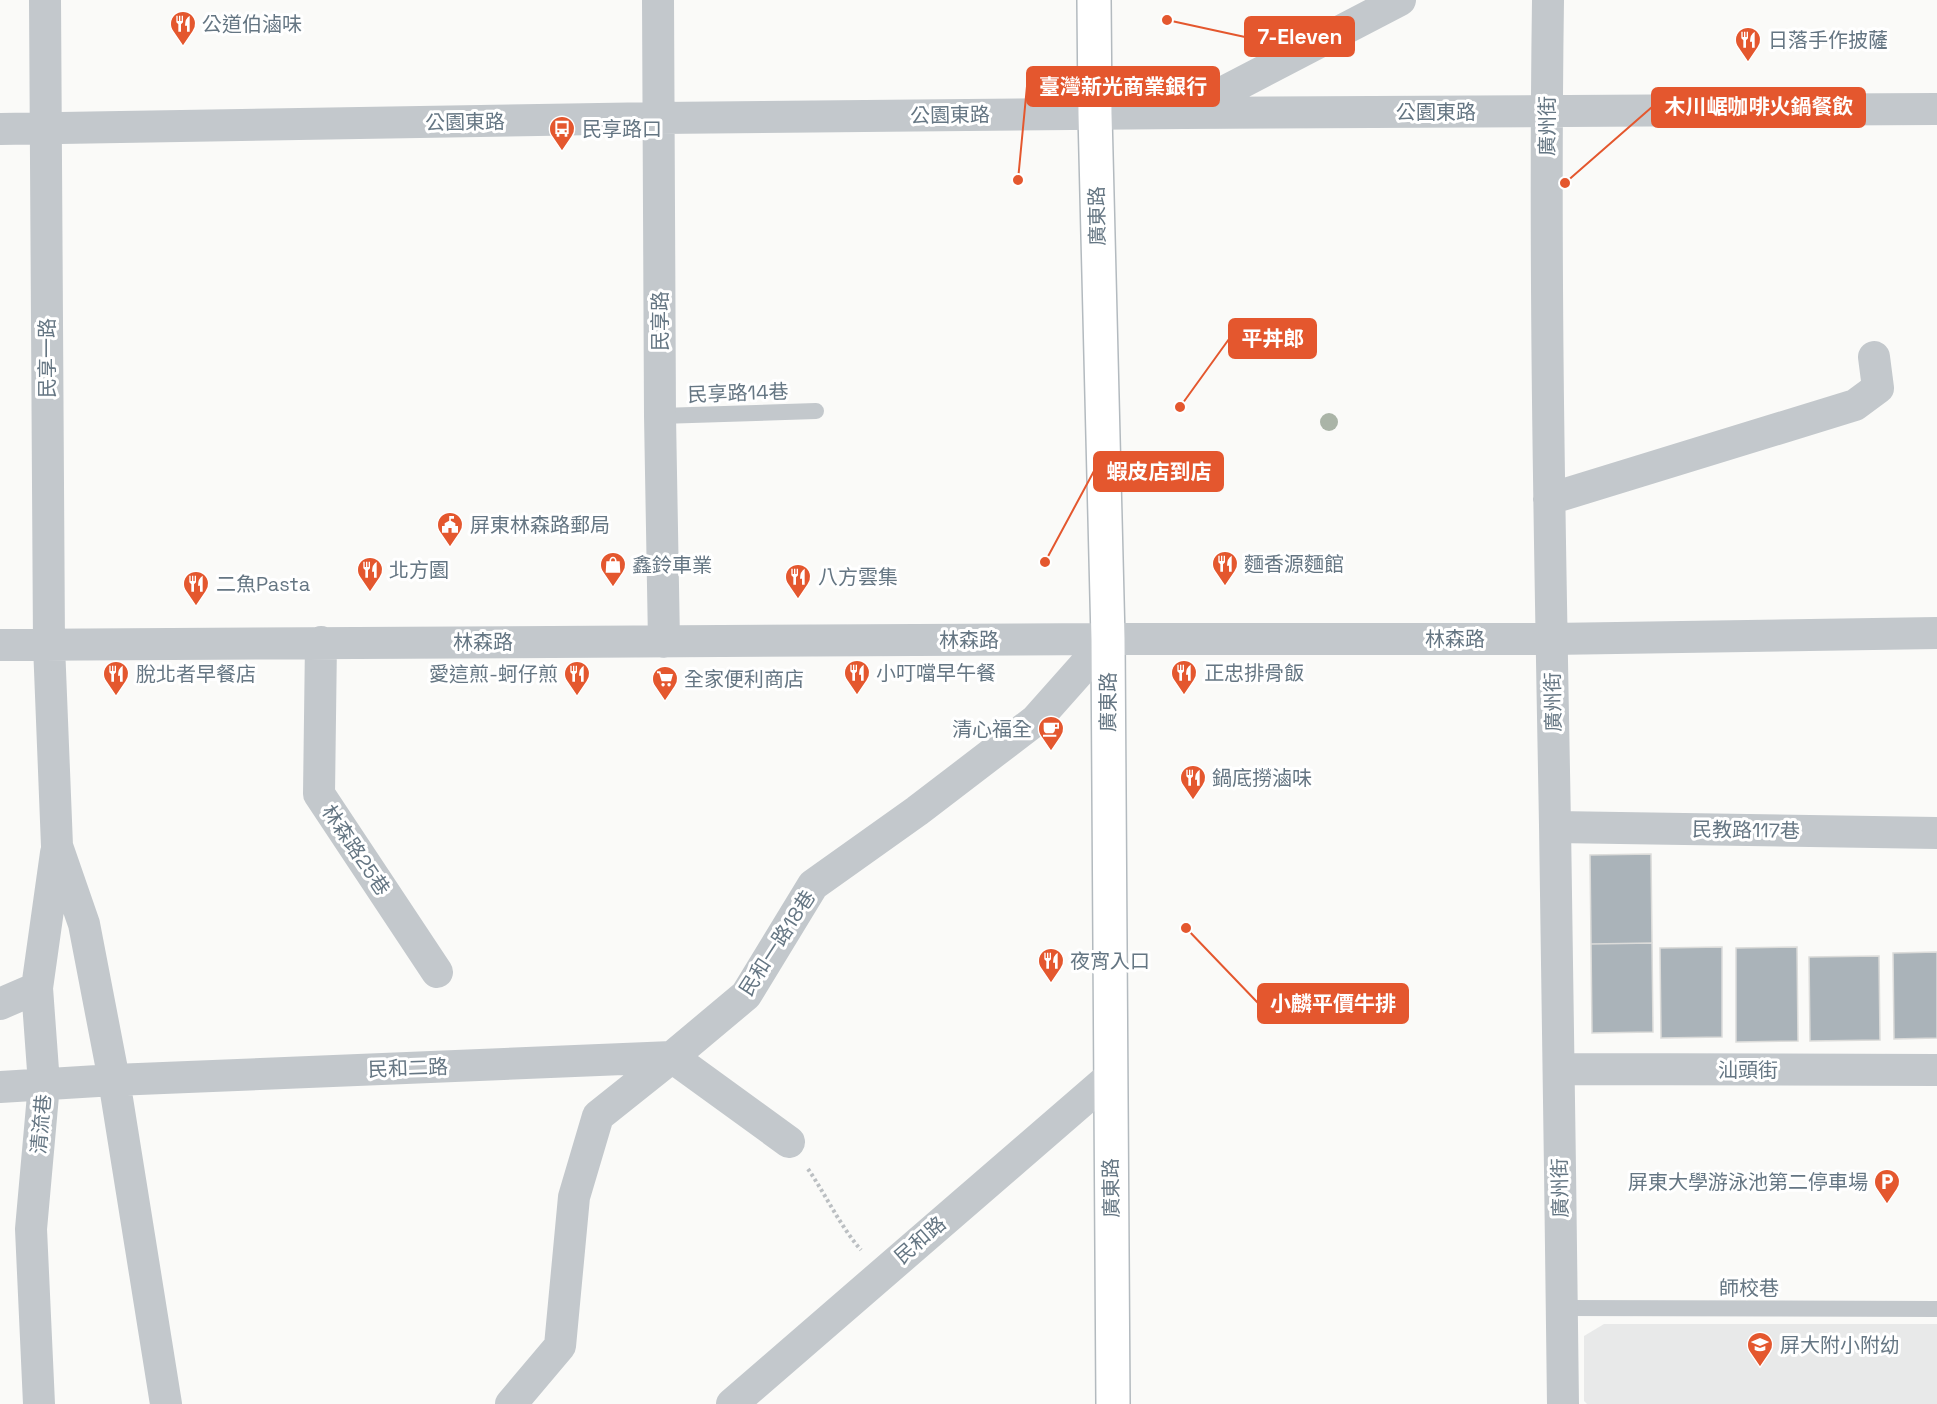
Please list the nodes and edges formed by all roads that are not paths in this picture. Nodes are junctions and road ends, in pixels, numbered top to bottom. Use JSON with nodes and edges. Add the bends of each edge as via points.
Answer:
{"nodes":[{"id":1,"x":45,"y":0,"type":"edge"},
{"id":2,"x":658,"y":0,"type":"edge"},
{"id":3,"x":1094,"y":0,"type":"edge"},
{"id":4,"x":1400,"y":0,"type":"edge"},
{"id":5,"x":1548,"y":0,"type":"edge"},
{"id":6,"x":1937,"y":109,"type":"edge"},
{"id":7,"x":1546,"y":112,"type":"junction"},
{"id":8,"x":1183,"y":113,"type":"junction"},
{"id":9,"x":1095,"y":114,"type":"junction"},
{"id":10,"x":658,"y":118,"type":"junction"},
{"id":11,"x":46,"y":128,"type":"junction"},
{"id":12,"x":0,"y":129,"type":"edge"},
{"id":13,"x":1874,"y":357,"type":"dead end"},
{"id":14,"x":816,"y":411,"type":"dead end"},
{"id":15,"x":660,"y":416,"type":"junction"},
{"id":16,"x":1549,"y":499,"type":"junction"},
{"id":17,"x":1937,"y":633,"type":"edge"},
{"id":18,"x":1108,"y":639,"type":"junction"},
{"id":19,"x":1551,"y":639,"type":"junction"},
{"id":20,"x":321,"y":642,"type":"junction"},
{"id":21,"x":664,"y":642,"type":"junction"},
{"id":22,"x":0,"y":645,"type":"edge"},
{"id":23,"x":49,"y":645,"type":"junction"},
{"id":24,"x":1556,"y":827,"type":"junction"},
{"id":25,"x":1937,"y":833,"type":"edge"},
{"id":26,"x":57,"y":846,"type":"junction"},
{"id":27,"x":437,"y":972,"type":"dead end"},
{"id":28,"x":38,"y":988,"type":"junction"},
{"id":29,"x":0,"y":1004,"type":"edge"},
{"id":30,"x":672,"y":1057,"type":"junction"},
{"id":31,"x":1558,"y":1069,"type":"junction"},
{"id":32,"x":1937,"y":1070,"type":"edge"},
{"id":33,"x":1110,"y":1077,"type":"junction"},
{"id":34,"x":114,"y":1080,"type":"junction"},
{"id":35,"x":44,"y":1084,"type":"junction"},
{"id":36,"x":0,"y":1087,"type":"edge"},
{"id":37,"x":789,"y":1142,"type":"road end"},
{"id":38,"x":1562,"y":1308,"type":"junction"},
{"id":39,"x":1937,"y":1309,"type":"edge"},
{"id":40,"x":39,"y":1404,"type":"edge"},
{"id":41,"x":166,"y":1404,"type":"edge"},
{"id":42,"x":511,"y":1404,"type":"edge"},
{"id":43,"x":732,"y":1404,"type":"edge"},
{"id":44,"x":1113,"y":1404,"type":"edge"},
{"id":45,"x":1563,"y":1404,"type":"edge"}],
"edges":[{"from":1,"to":11,"type":"street","name":"民享一路"},
{"from":2,"to":10,"type":"street","name":"民享路"},
{"from":3,"to":9,"type":"street","name":"廣東路"},
{"from":4,"to":8,"type":"street"},
{"from":5,"to":7,"type":"street","name":"廣州街"},
{"from":6,"to":7,"type":"street","name":"公園東路"},
{"from":7,"to":8,"type":"street","name":"公園東路"},
{"from":7,"to":16,"type":"street","name":"廣州街"},
{"from":8,"to":9,"type":"street","name":"公園東路"},
{"from":9,"to":10,"type":"street","name":"公園東路"},
{"from":9,"to":18,"type":"street","name":"廣東路"},
{"from":10,"to":11,"type":"street","name":"公園東路"},
{"from":10,"to":15,"type":"street","name":"民享路"},
{"from":11,"to":12,"type":"street","name":"公園東路"},
{"from":11,"to":23,"type":"street","name":"民享一路"},
{"from":13,"to":16,"type":"street","via":[[1878,388],[1855,405]]},
{"from":14,"to":15,"type":"lane","name":"民享路14巷"},
{"from":15,"to":21,"type":"street","name":"民享路"},
{"from":16,"to":19,"type":"street","name":"廣州街"},
{"from":17,"to":19,"type":"street","name":"林森路"},
{"from":18,"to":19,"type":"street","name":"林森路"},
{"from":18,"to":21,"type":"street","name":"林森路"},
{"from":18,"to":30,"type":"street","name":"民和一路18巷","via":[[1036,720],[813,885],[746,995]]},
{"from":18,"to":33,"type":"street","name":"廣東路"},
{"from":19,"to":24,"type":"street","name":"廣州街"},
{"from":20,"to":21,"type":"street","name":"林森路"},
{"from":20,"to":23,"type":"street","name":"林森路"},
{"from":20,"to":27,"type":"street","name":"林森路25巷","via":[[319,794]]},
{"from":22,"to":23,"type":"street","name":"林森路"},
{"from":23,"to":26,"type":"street","name":"民享一路"},
{"from":24,"to":25,"type":"street","name":"民教路117巷"},
{"from":24,"to":31,"type":"street","name":"廣州街"},
{"from":26,"to":28,"type":"street","name":"清流巷"},
{"from":26,"to":34,"type":"street","via":[[84,924]]},
{"from":28,"to":29,"type":"street"},
{"from":28,"to":35,"type":"street","name":"清流巷"},
{"from":30,"to":34,"type":"street","name":"民和二路"},
{"from":30,"to":37,"type":"street"},
{"from":30,"to":42,"type":"street","name":"民和一路18巷","via":[[598,1116],[574,1197],[560,1346]]},
{"from":31,"to":32,"type":"street","name":"汕頭街"},
{"from":31,"to":38,"type":"street","name":"廣州街"},
{"from":33,"to":43,"type":"street","name":"民和路"},
{"from":33,"to":44,"type":"street","name":"廣東路"},
{"from":34,"to":35,"type":"street","name":"民和二路"},
{"from":34,"to":41,"type":"street"},
{"from":35,"to":36,"type":"street","name":"民和二路"},
{"from":35,"to":40,"type":"street","name":"清流巷","via":[[31,1229]]},
{"from":38,"to":39,"type":"lane","name":"師校巷"},
{"from":38,"to":45,"type":"street","name":"廣州街"}]}
